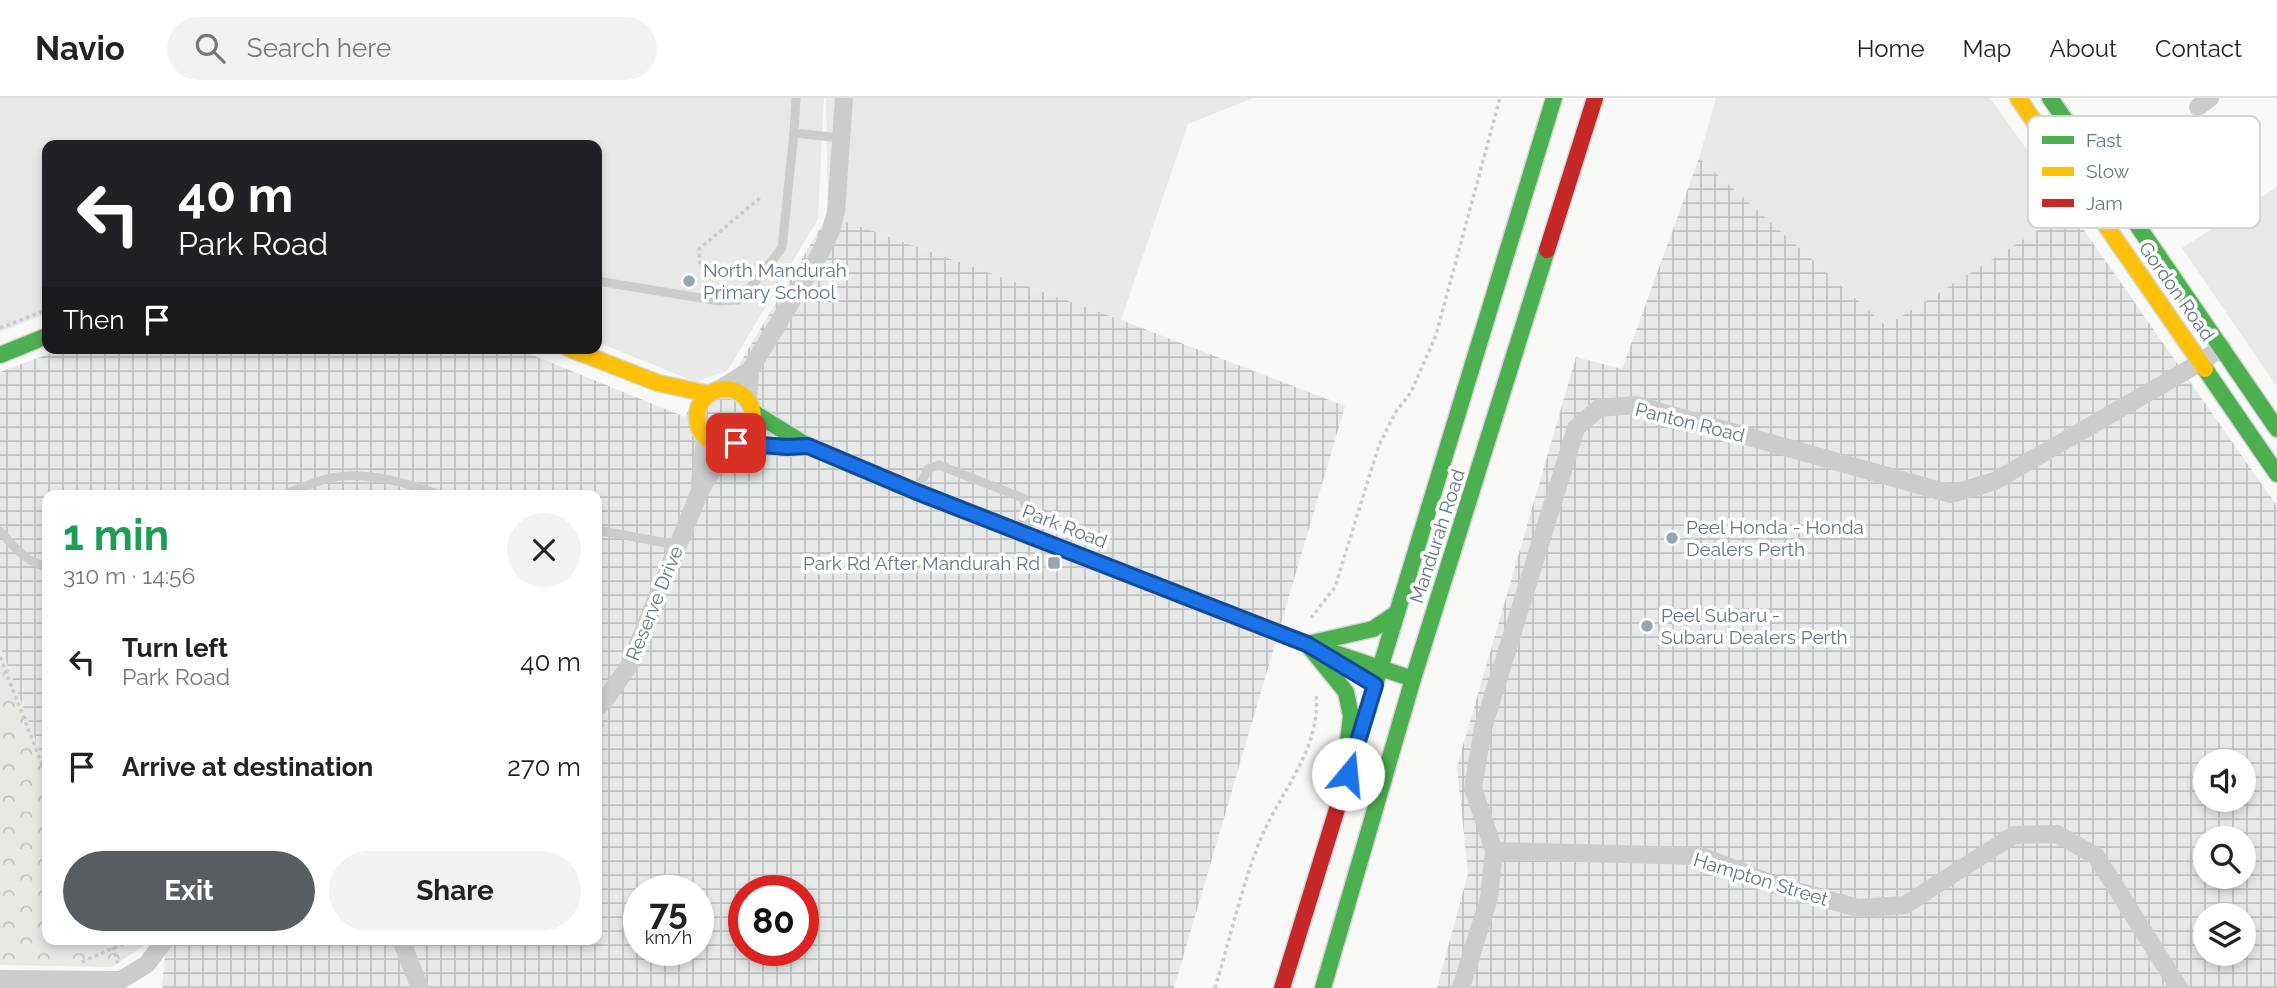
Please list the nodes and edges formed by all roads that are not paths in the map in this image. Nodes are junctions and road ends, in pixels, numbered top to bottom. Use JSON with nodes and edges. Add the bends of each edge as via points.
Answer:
{"nodes":[{"id":1,"x":796,"y":98,"type":"edge"},
{"id":2,"x":844,"y":98,"type":"edge"},
{"id":3,"x":1553,"y":98,"type":"edge"},
{"id":4,"x":1595,"y":98,"type":"edge"},
{"id":5,"x":2018,"y":98,"type":"edge"},
{"id":6,"x":2050,"y":98,"type":"edge"},
{"id":7,"x":2030,"y":116,"type":"edge"},
{"id":8,"x":2062,"y":116,"type":"edge"},
{"id":9,"x":794,"y":133,"type":"junction"},
{"id":10,"x":841,"y":138,"type":"junction"},
{"id":11,"x":2108,"y":228,"type":"edge"},
{"id":12,"x":2140,"y":228,"type":"edge"},
{"id":13,"x":602,"y":282,"type":"edge"},
{"id":14,"x":42,"y":338,"type":"edge"},
{"id":15,"x":2222,"y":347,"type":"junction"},
{"id":16,"x":584,"y":354,"type":"edge"},
{"id":17,"x":0,"y":355,"type":"edge"},
{"id":18,"x":2201,"y":362,"type":"junction"},
{"id":19,"x":750,"y":370,"type":"junction"},
{"id":20,"x":659,"y":383,"type":"junction"},
{"id":21,"x":714,"y":392,"type":"junction"},
{"id":22,"x":750,"y":406,"type":"junction"},
{"id":23,"x":2277,"y":429,"type":"edge"},
{"id":24,"x":702,"y":431,"type":"junction"},
{"id":25,"x":732,"y":444,"type":"junction"},
{"id":26,"x":808,"y":446,"type":"junction"},
{"id":27,"x":2277,"y":474,"type":"edge"},
{"id":28,"x":297,"y":490,"type":"edge"},
{"id":29,"x":423,"y":490,"type":"edge"},
{"id":30,"x":700,"y":491,"type":"junction"},
{"id":31,"x":917,"y":492,"type":"junction"},
{"id":32,"x":0,"y":531,"type":"edge"},
{"id":33,"x":602,"y":531,"type":"edge"},
{"id":34,"x":1018,"y":531,"type":"junction"},
{"id":35,"x":677,"y":545,"type":"junction"},
{"id":36,"x":42,"y":566,"type":"edge"},
{"id":37,"x":1397,"y":613,"type":"junction"},
{"id":38,"x":1303,"y":643,"type":"junction"},
{"id":39,"x":1394,"y":685,"type":"junction"},
{"id":40,"x":602,"y":712,"type":"edge"},
{"id":41,"x":1341,"y":796,"type":"junction"},
{"id":42,"x":1494,"y":851,"type":"junction"},
{"id":43,"x":161,"y":945,"type":"edge"},
{"id":44,"x":403,"y":945,"type":"edge"},
{"id":45,"x":5,"y":982,"type":"edge"},
{"id":46,"x":420,"y":988,"type":"edge"},
{"id":47,"x":1282,"y":988,"type":"edge"},
{"id":48,"x":1323,"y":988,"type":"edge"},
{"id":49,"x":1461,"y":988,"type":"edge"},
{"id":50,"x":2179,"y":988,"type":"edge"}],
"edges":[{"from":1,"to":9,"type":"lane"},
{"from":2,"to":10,"type":"street"},
{"from":3,"to":37,"type":"main road","name":"Mandurah Road"},
{"from":4,"to":39,"type":"main road","name":"Mandurah Road"},
{"from":5,"to":7,"type":"main road","name":"Gordon Road"},
{"from":6,"to":8,"type":"main road","name":"Gordon Road"},
{"from":9,"to":10,"type":"lane"},
{"from":9,"to":13,"type":"lane","via":[[782,248],[738,300]]},
{"from":10,"to":19,"type":"street","via":[[836,212],[830,233]]},
{"from":11,"to":18,"type":"main road","name":"Gordon Road"},
{"from":12,"to":15,"type":"main road","name":"Gordon Road"},
{"from":14,"to":17,"type":"main road"},
{"from":15,"to":18,"type":"street","name":"Panton Road"},
{"from":15,"to":23,"type":"main road","name":"Gordon Road"},
{"from":16,"to":20,"type":"main road"},
{"from":18,"to":27,"type":"main road","name":"Gordon Road"},
{"from":18,"to":42,"type":"street","name":"Panton Road","via":[[1995,481],[1951,494],[1636,405],[1599,408],[1576,428],[1483,728],[1473,788]]},
{"from":19,"to":21,"type":"street"},
{"from":19,"to":22,"type":"street"},
{"from":20,"to":21,"type":"main road"},
{"from":20,"to":24,"type":"main road"},
{"from":21,"to":22,"type":"main road","via":[[735,390]]},
{"from":21,"to":24,"type":"main road","via":[[698,409]]},
{"from":22,"to":25,"type":"main road","via":[[750,431]]},
{"from":22,"to":26,"type":"main road","name":"Park Road"},
{"from":24,"to":25,"type":"main road","via":[[719,444]]},
{"from":24,"to":30,"type":"street","name":"Reserve Drive"},
{"from":25,"to":26,"type":"main road","name":"Park Road"},
{"from":25,"to":30,"type":"street","name":"Reserve Drive"},
{"from":26,"to":31,"type":"main road","name":"Park Road"},
{"from":28,"to":29,"type":"lane","via":[[350,476]]},
{"from":30,"to":35,"type":"street","name":"Reserve Drive"},
{"from":31,"to":34,"type":"main road","name":"Park Road"},
{"from":31,"to":34,"type":"lane","via":[[928,469],[939,464],[1023,498],[1027,510]]},
{"from":32,"to":36,"type":"lane","via":[[23,556]]},
{"from":33,"to":35,"type":"lane"},
{"from":34,"to":38,"type":"main road","name":"Park Road"},
{"from":35,"to":40,"type":"street","name":"Reserve Drive","via":[[630,664]]},
{"from":37,"to":38,"type":"main road","via":[[1373,629]]},
{"from":37,"to":39,"type":"main road","name":"Mandurah Road"},
{"from":38,"to":39,"type":"main road","name":"Park Road"},
{"from":38,"to":41,"type":"main road","via":[[1346,692],[1351,716]]},
{"from":39,"to":41,"type":"main road","name":"Mandurah Road"},
{"from":39,"to":48,"type":"main road","name":"Mandurah Road"},
{"from":41,"to":47,"type":"main road","name":"Mandurah Road"},
{"from":42,"to":49,"type":"street","name":"Panton Road","via":[[1489,898]]},
{"from":42,"to":50,"type":"street","name":"Hampton Street","via":[[1701,856],[1774,885],[1858,908],[1905,905],[2014,835],[2057,834],[2096,856]]},
{"from":43,"to":45,"type":"street","via":[[147,964],[121,980]]},
{"from":44,"to":46,"type":"street"}]}
